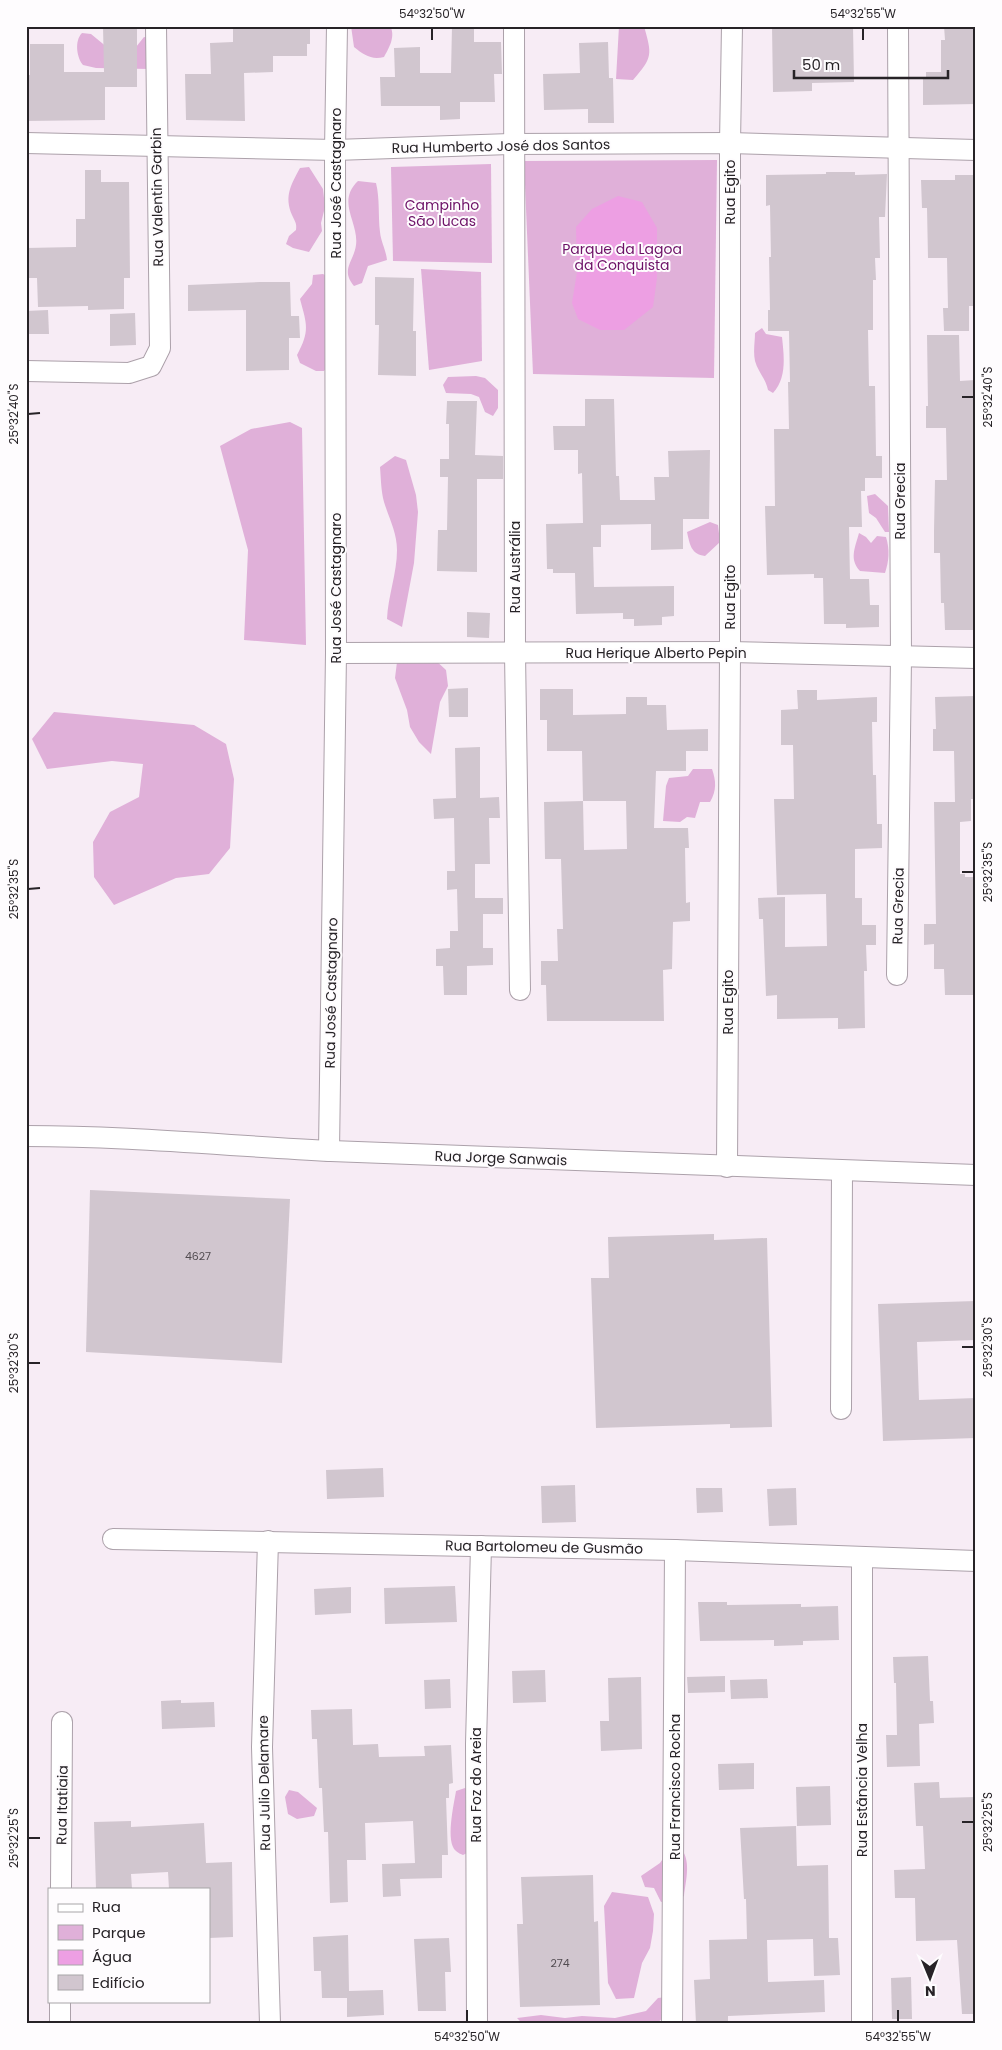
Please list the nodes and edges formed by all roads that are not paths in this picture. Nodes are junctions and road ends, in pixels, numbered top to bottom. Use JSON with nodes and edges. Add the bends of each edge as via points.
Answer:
{"nodes":[{"id":1,"x":156,"y":26,"type":"edge"},
{"id":2,"x":337,"y":26,"type":"edge"},
{"id":3,"x":514,"y":26,"type":"edge"},
{"id":4,"x":732,"y":26,"type":"edge"},
{"id":5,"x":898,"y":26,"type":"edge"},
{"id":6,"x":26,"y":143,"type":"edge"},
{"id":7,"x":730,"y":143,"type":"junction"},
{"id":8,"x":513,"y":144,"type":"junction"},
{"id":9,"x":156,"y":146,"type":"junction"},
{"id":10,"x":898,"y":148,"type":"junction"},
{"id":11,"x":335,"y":150,"type":"junction"},
{"id":12,"x":976,"y":150,"type":"edge"},
{"id":13,"x":26,"y":371,"type":"edge"},
{"id":14,"x":336,"y":652,"type":"junction"},
{"id":15,"x":730,"y":652,"type":"junction"},
{"id":16,"x":515,"y":653,"type":"junction"},
{"id":17,"x":901,"y":657,"type":"junction"},
{"id":18,"x":976,"y":658,"type":"edge"},
{"id":19,"x":897,"y":976,"type":"dead end"},
{"id":20,"x":520,"y":990,"type":"dead end"},
{"id":21,"x":26,"y":1136,"type":"edge"},
{"id":22,"x":329,"y":1150,"type":"junction"},
{"id":23,"x":727,"y":1167,"type":"junction"},
{"id":24,"x":842,"y":1171,"type":"junction"},
{"id":25,"x":976,"y":1175,"type":"edge"},
{"id":26,"x":841,"y":1409,"type":"dead end"},
{"id":27,"x":113,"y":1539,"type":"dead end"},
{"id":28,"x":268,"y":1542,"type":"junction"},
{"id":29,"x":481,"y":1546,"type":"junction"},
{"id":30,"x":675,"y":1550,"type":"junction"},
{"id":31,"x":862,"y":1557,"type":"junction"},
{"id":32,"x":976,"y":1561,"type":"edge"},
{"id":33,"x":62,"y":1722,"type":"dead end"},
{"id":34,"x":61,"y":1888,"type":"edge"},
{"id":35,"x":60,"y":2002,"type":"edge"},
{"id":36,"x":60,"y":2024,"type":"edge"},
{"id":37,"x":270,"y":2024,"type":"edge"},
{"id":38,"x":477,"y":2024,"type":"edge"},
{"id":39,"x":672,"y":2024,"type":"edge"},
{"id":40,"x":862,"y":2024,"type":"edge"}],
"edges":[{"from":1,"to":9,"type":"street","name":"Rua Valentin Garbin"},
{"from":2,"to":11,"type":"street","name":"Rua José Castagnaro"},
{"from":3,"to":8,"type":"street","name":"Rua Austrália"},
{"from":4,"to":7,"type":"street","name":"Rua Egito"},
{"from":5,"to":10,"type":"street","name":"Rua Grecia"},
{"from":6,"to":9,"type":"street","name":"Rua Humberto José dos Santos"},
{"from":7,"to":8,"type":"street","name":"Rua Humberto José dos Santos"},
{"from":7,"to":10,"type":"street","name":"Rua Humberto José dos Santos"},
{"from":7,"to":15,"type":"street","name":"Rua Egito"},
{"from":8,"to":11,"type":"street","name":"Rua Humberto José dos Santos"},
{"from":8,"to":16,"type":"street","name":"Rua Austrália"},
{"from":9,"to":11,"type":"street","name":"Rua Humberto José dos Santos"},
{"from":9,"to":13,"type":"street","name":"Rua Valentin Garbin","via":[[160,348],[152,366],[129,373]]},
{"from":10,"to":12,"type":"street","name":"Rua Humberto José dos Santos"},
{"from":10,"to":17,"type":"street","name":"Rua Grecia"},
{"from":11,"to":14,"type":"street","name":"Rua José Castagnaro"},
{"from":14,"to":16,"type":"street","name":"Rua Herique Alberto Pepin"},
{"from":14,"to":22,"type":"street","name":"Rua José Castagnaro"},
{"from":15,"to":16,"type":"street","name":"Rua Herique Alberto Pepin"},
{"from":15,"to":17,"type":"street","name":"Rua Herique Alberto Pepin"},
{"from":15,"to":23,"type":"street","name":"Rua Egito"},
{"from":16,"to":20,"type":"street","name":"Rua Austrália"},
{"from":17,"to":18,"type":"street","name":"Rua Herique Alberto Pepin"},
{"from":17,"to":19,"type":"street","name":"Rua Grecia"},
{"from":21,"to":22,"type":"street","name":"Rua Jorge Sanwais"},
{"from":22,"to":23,"type":"street","name":"Rua Jorge Sanwais"},
{"from":23,"to":24,"type":"street","name":"Rua Jorge Sanwais"},
{"from":24,"to":25,"type":"street","name":"Rua Jorge Sanwais"},
{"from":24,"to":26,"type":"street"},
{"from":27,"to":28,"type":"street","name":"Rua Bartolomeu de Gusmão"},
{"from":28,"to":29,"type":"street","name":"Rua Bartolomeu de Gusmão"},
{"from":28,"to":37,"type":"street","name":"Rua Julio Delamare","via":[[262,1747]]},
{"from":29,"to":30,"type":"street","name":"Rua Bartolomeu de Gusmão"},
{"from":29,"to":38,"type":"street","name":"Rua Foz do Areia","via":[[476,1744]]},
{"from":30,"to":31,"type":"street","name":"Rua Bartolomeu de Gusmão"},
{"from":30,"to":39,"type":"street","name":"Rua Francisco Rocha"},
{"from":31,"to":32,"type":"street","name":"Rua Bartolomeu de Gusmão"},
{"from":31,"to":40,"type":"street","name":"Rua Estância Velha"},
{"from":33,"to":34,"type":"street","name":"Rua Itatiaia"},
{"from":35,"to":36,"type":"street"}]}
